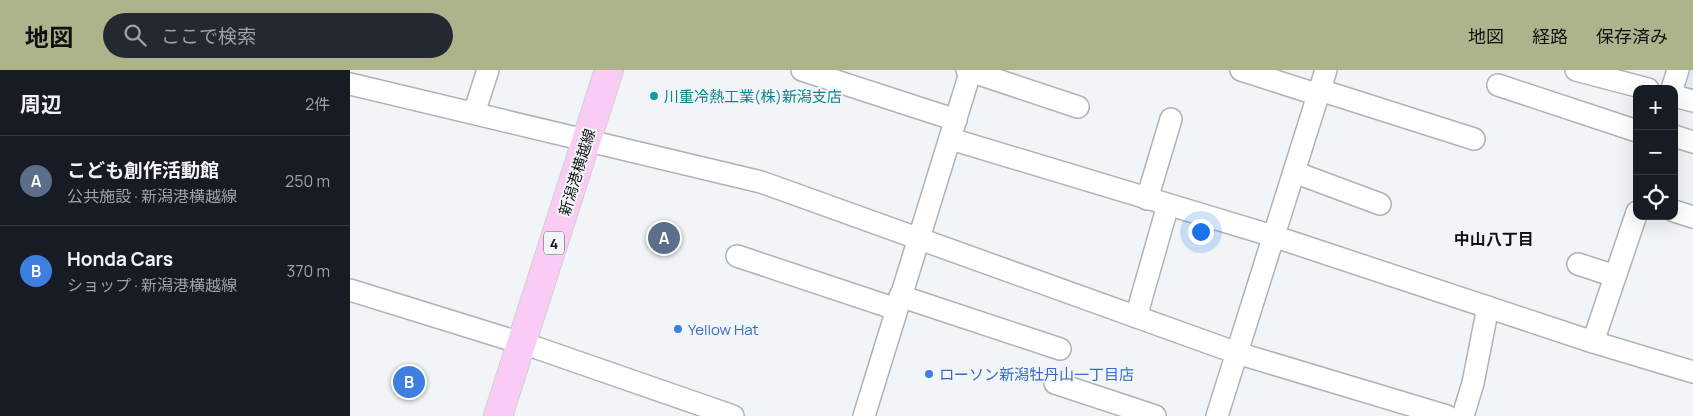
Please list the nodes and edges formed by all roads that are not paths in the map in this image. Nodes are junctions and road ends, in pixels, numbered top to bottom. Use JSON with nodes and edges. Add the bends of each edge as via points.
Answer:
{"nodes":[{"id":1,"x":354,"y":70,"type":"edge"},
{"id":2,"x":488,"y":70,"type":"edge"},
{"id":3,"x":609,"y":70,"type":"edge"},
{"id":4,"x":623,"y":70,"type":"edge"},
{"id":5,"x":802,"y":70,"type":"edge"},
{"id":6,"x":970,"y":70,"type":"edge"},
{"id":7,"x":1241,"y":70,"type":"edge"},
{"id":8,"x":1326,"y":70,"type":"edge"},
{"id":9,"x":1576,"y":70,"type":"edge"},
{"id":10,"x":1678,"y":70,"type":"edge"},
{"id":11,"x":350,"y":84,"type":"edge"},
{"id":12,"x":1498,"y":85,"type":"dead end"},
{"id":13,"x":1633,"y":85,"type":"edge"},
{"id":14,"x":1673,"y":85,"type":"edge"},
{"id":15,"x":1319,"y":93,"type":"junction"},
{"id":16,"x":1678,"y":97,"type":"edge"},
{"id":17,"x":1693,"y":101,"type":"edge"},
{"id":18,"x":1078,"y":107,"type":"dead end"},
{"id":19,"x":474,"y":113,"type":"junction"},
{"id":20,"x":1171,"y":119,"type":"dead end"},
{"id":21,"x":953,"y":129,"type":"junction"},
{"id":22,"x":1634,"y":130,"type":"edge"},
{"id":23,"x":1678,"y":137,"type":"edge"},
{"id":24,"x":1474,"y":139,"type":"dead end"},
{"id":25,"x":594,"y":141,"type":"junction"},
{"id":26,"x":1693,"y":142,"type":"edge"},
{"id":27,"x":1294,"y":172,"type":"junction"},
{"id":28,"x":1147,"y":198,"type":"junction"},
{"id":29,"x":1380,"y":204,"type":"dead end"},
{"id":30,"x":1168,"y":205,"type":"junction"},
{"id":31,"x":1678,"y":212,"type":"edge"},
{"id":32,"x":1693,"y":217,"type":"edge"},
{"id":33,"x":1634,"y":220,"type":"edge"},
{"id":34,"x":1273,"y":236,"type":"junction"},
{"id":35,"x":918,"y":238,"type":"junction"},
{"id":36,"x":737,"y":256,"type":"dead end"},
{"id":37,"x":1578,"y":264,"type":"dead end"},
{"id":38,"x":1615,"y":276,"type":"junction"},
{"id":39,"x":350,"y":290,"type":"edge"},
{"id":40,"x":898,"y":303,"type":"junction"},
{"id":41,"x":1488,"y":307,"type":"junction"},
{"id":42,"x":1136,"y":317,"type":"junction"},
{"id":43,"x":1593,"y":342,"type":"junction"},
{"id":44,"x":530,"y":346,"type":"junction"},
{"id":45,"x":1060,"y":349,"type":"dead end"},
{"id":46,"x":1237,"y":353,"type":"junction"},
{"id":47,"x":1693,"y":372,"type":"edge"},
{"id":48,"x":1055,"y":383,"type":"dead end"},
{"id":49,"x":498,"y":416,"type":"edge"},
{"id":50,"x":515,"y":416,"type":"edge"},
{"id":51,"x":733,"y":416,"type":"edge"},
{"id":52,"x":864,"y":416,"type":"edge"},
{"id":53,"x":1155,"y":416,"type":"edge"},
{"id":54,"x":1218,"y":416,"type":"edge"},
{"id":55,"x":1447,"y":416,"type":"edge"},
{"id":56,"x":1463,"y":416,"type":"edge"}],
"edges":[{"from":1,"to":11,"type":"street"},
{"from":2,"to":19,"type":"street"},
{"from":3,"to":25,"type":"main road","name":"新潟港横越線","number":"4"},
{"from":4,"to":25,"type":"main road","name":"新潟港横越線","number":"4"},
{"from":5,"to":21,"type":"street"},
{"from":6,"to":18,"type":"street"},
{"from":6,"to":21,"type":"street"},
{"from":7,"to":15,"type":"street"},
{"from":8,"to":15,"type":"street"},
{"from":9,"to":13,"type":"street"},
{"from":10,"to":14,"type":"street"},
{"from":11,"to":19,"type":"street"},
{"from":12,"to":22,"type":"street"},
{"from":15,"to":24,"type":"street"},
{"from":15,"to":27,"type":"street"},
{"from":16,"to":17,"type":"street"},
{"from":19,"to":25,"type":"street"},
{"from":20,"to":28,"type":"street"},
{"from":21,"to":28,"type":"street"},
{"from":21,"to":35,"type":"street"},
{"from":23,"to":26,"type":"street"},
{"from":25,"to":35,"type":"street","via":[[761,182]]},
{"from":25,"to":44,"type":"main road","name":"新潟港横越線","number":"4"},
{"from":27,"to":29,"type":"street"},
{"from":27,"to":34,"type":"street"},
{"from":28,"to":30,"type":"street"},
{"from":30,"to":34,"type":"street"},
{"from":30,"to":42,"type":"street"},
{"from":31,"to":32,"type":"street"},
{"from":33,"to":38,"type":"street"},
{"from":34,"to":41,"type":"street"},
{"from":34,"to":46,"type":"street"},
{"from":35,"to":40,"type":"street"},
{"from":35,"to":42,"type":"street"},
{"from":36,"to":40,"type":"street"},
{"from":37,"to":38,"type":"street"},
{"from":38,"to":43,"type":"street"},
{"from":39,"to":44,"type":"street"},
{"from":40,"to":45,"type":"street"},
{"from":40,"to":52,"type":"street"},
{"from":41,"to":43,"type":"street"},
{"from":41,"to":56,"type":"street"},
{"from":42,"to":46,"type":"street"},
{"from":43,"to":47,"type":"street"},
{"from":44,"to":49,"type":"main road","name":"新潟港横越線","number":"4"},
{"from":44,"to":50,"type":"main road","name":"新潟港横越線","number":"4"},
{"from":44,"to":51,"type":"street"},
{"from":46,"to":54,"type":"street"},
{"from":46,"to":55,"type":"street"},
{"from":48,"to":53,"type":"street"}]}
